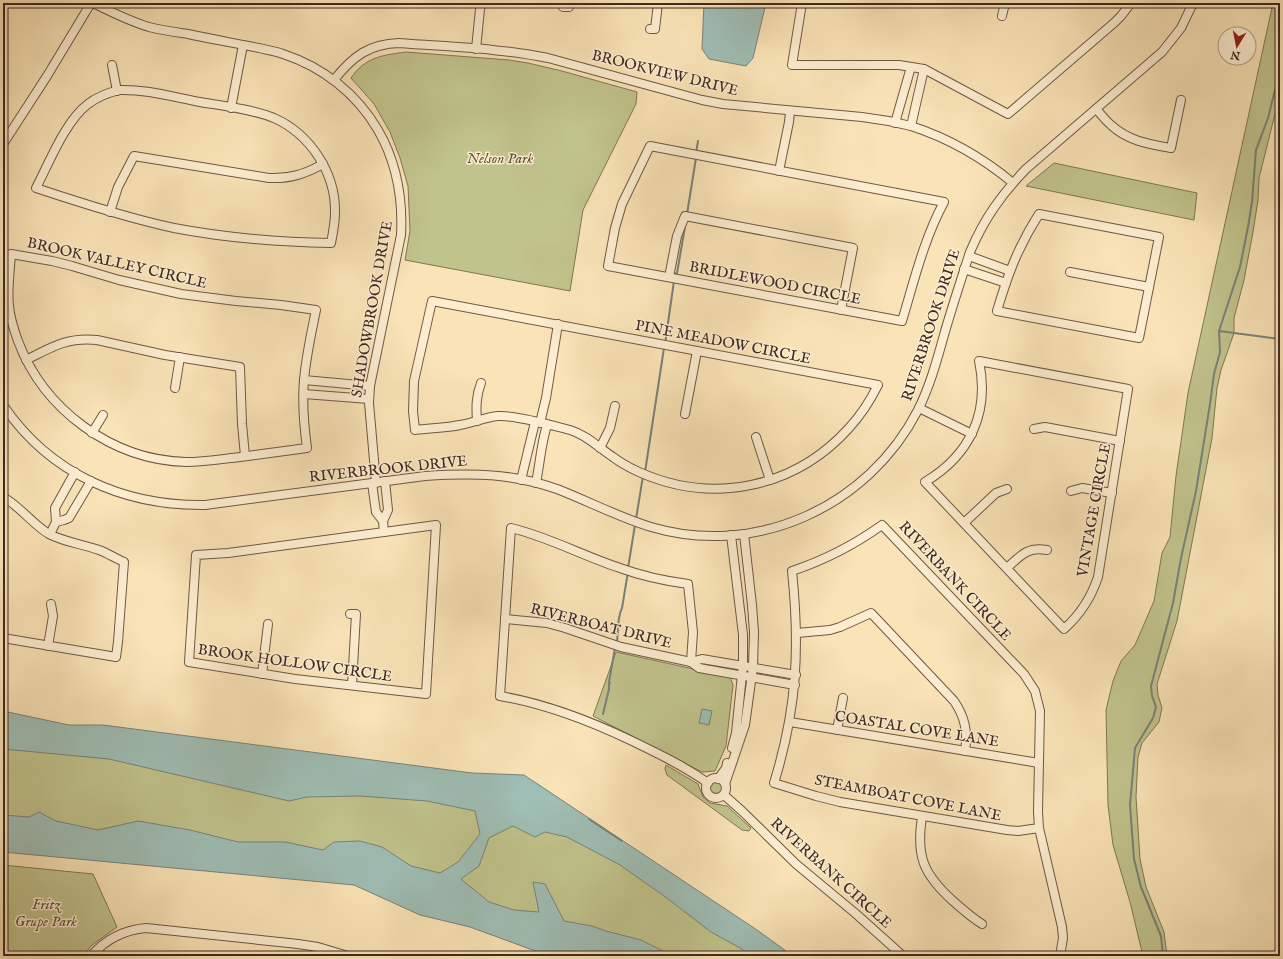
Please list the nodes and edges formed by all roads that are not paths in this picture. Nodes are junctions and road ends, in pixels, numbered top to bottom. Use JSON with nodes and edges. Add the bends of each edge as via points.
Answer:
{"nodes":[{"id":1,"x":92,"y":3,"type":"edge"},
{"id":2,"x":482,"y":3,"type":"edge"},
{"id":3,"x":658,"y":3,"type":"edge"},
{"id":4,"x":802,"y":3,"type":"edge"},
{"id":5,"x":1005,"y":3,"type":"edge"},
{"id":6,"x":1131,"y":3,"type":"edge"},
{"id":7,"x":1194,"y":3,"type":"edge"},
{"id":8,"x":1002,"y":16,"type":"dead end"},
{"id":9,"x":650,"y":29,"type":"dead end"},
{"id":10,"x":243,"y":45,"type":"junction"},
{"id":11,"x":476,"y":49,"type":"junction"},
{"id":12,"x":112,"y":65,"type":"dead end"},
{"id":13,"x":911,"y":67,"type":"junction"},
{"id":14,"x":924,"y":69,"type":"junction"},
{"id":15,"x":334,"y":80,"type":"junction"},
{"id":16,"x":907,"y":82,"type":"junction"},
{"id":17,"x":920,"y":85,"type":"junction"},
{"id":18,"x":117,"y":91,"type":"junction"},
{"id":19,"x":1181,"y":100,"type":"dead end"},
{"id":20,"x":231,"y":108,"type":"junction"},
{"id":21,"x":1096,"y":109,"type":"junction"},
{"id":22,"x":790,"y":110,"type":"junction"},
{"id":23,"x":895,"y":123,"type":"junction"},
{"id":24,"x":911,"y":126,"type":"junction"},
{"id":25,"x":3,"y":144,"type":"edge"},
{"id":26,"x":323,"y":164,"type":"junction"},
{"id":27,"x":779,"y":171,"type":"junction"},
{"id":28,"x":1013,"y":183,"type":"junction"},
{"id":29,"x":110,"y":212,"type":"junction"},
{"id":30,"x":968,"y":256,"type":"junction"},
{"id":31,"x":997,"y":266,"type":"junction"},
{"id":32,"x":964,"y":270,"type":"junction"},
{"id":33,"x":1010,"y":271,"type":"junction"},
{"id":34,"x":1070,"y":272,"type":"dead end"},
{"id":35,"x":669,"y":277,"type":"junction"},
{"id":36,"x":992,"y":278,"type":"junction"},
{"id":37,"x":1006,"y":282,"type":"junction"},
{"id":38,"x":1149,"y":287,"type":"junction"},
{"id":39,"x":6,"y":306,"type":"edge"},
{"id":40,"x":841,"y":310,"type":"junction"},
{"id":41,"x":558,"y":324,"type":"junction"},
{"id":42,"x":697,"y":351,"type":"junction"},
{"id":43,"x":180,"y":357,"type":"junction"},
{"id":44,"x":26,"y":360,"type":"junction"},
{"id":45,"x":304,"y":380,"type":"junction"},
{"id":46,"x":481,"y":383,"type":"dead end"},
{"id":47,"x":370,"y":386,"type":"junction"},
{"id":48,"x":175,"y":388,"type":"dead end"},
{"id":49,"x":304,"y":394,"type":"junction"},
{"id":50,"x":369,"y":399,"type":"junction"},
{"id":51,"x":3,"y":405,"type":"edge"},
{"id":52,"x":616,"y":406,"type":"dead end"},
{"id":53,"x":919,"y":408,"type":"junction"},
{"id":54,"x":685,"y":414,"type":"dead end"},
{"id":55,"x":104,"y":415,"type":"dead end"},
{"id":56,"x":477,"y":421,"type":"junction"},
{"id":57,"x":541,"y":423,"type":"junction"},
{"id":58,"x":1034,"y":429,"type":"dead end"},
{"id":59,"x":92,"y":433,"type":"junction"},
{"id":60,"x":972,"y":434,"type":"junction"},
{"id":61,"x":756,"y":437,"type":"dead end"},
{"id":62,"x":531,"y":439,"type":"junction"},
{"id":63,"x":1120,"y":441,"type":"junction"},
{"id":64,"x":542,"y":442,"type":"junction"},
{"id":65,"x":600,"y":448,"type":"junction"},
{"id":66,"x":245,"y":456,"type":"junction"},
{"id":67,"x":74,"y":472,"type":"junction"},
{"id":68,"x":521,"y":480,"type":"junction"},
{"id":69,"x":770,"y":480,"type":"junction"},
{"id":70,"x":91,"y":481,"type":"junction"},
{"id":71,"x":385,"y":481,"type":"junction"},
{"id":72,"x":374,"y":483,"type":"junction"},
{"id":73,"x":536,"y":483,"type":"junction"},
{"id":74,"x":1007,"y":489,"type":"dead end"},
{"id":75,"x":1071,"y":491,"type":"dead end"},
{"id":76,"x":1112,"y":493,"type":"junction"},
{"id":77,"x":3,"y":497,"type":"edge"},
{"id":78,"x":383,"y":521,"type":"junction"},
{"id":79,"x":56,"y":522,"type":"junction"},
{"id":80,"x":964,"y":523,"type":"junction"},
{"id":81,"x":384,"y":532,"type":"junction"},
{"id":82,"x":50,"y":534,"type":"junction"},
{"id":83,"x":744,"y":534,"type":"junction"},
{"id":84,"x":731,"y":535,"type":"junction"},
{"id":85,"x":1047,"y":550,"type":"dead end"},
{"id":86,"x":1007,"y":568,"type":"junction"},
{"id":87,"x":51,"y":604,"type":"dead end"},
{"id":88,"x":350,"y":614,"type":"dead end"},
{"id":89,"x":505,"y":619,"type":"junction"},
{"id":90,"x":268,"y":624,"type":"dead end"},
{"id":91,"x":797,"y":633,"type":"junction"},
{"id":92,"x":3,"y":638,"type":"edge"},
{"id":93,"x":48,"y":646,"type":"junction"},
{"id":94,"x":690,"y":662,"type":"junction"},
{"id":95,"x":743,"y":665,"type":"junction"},
{"id":96,"x":753,"y":667,"type":"junction"},
{"id":97,"x":262,"y":674,"type":"junction"},
{"id":98,"x":742,"y":675,"type":"junction"},
{"id":99,"x":796,"y":675,"type":"junction"},
{"id":100,"x":752,"y":677,"type":"junction"},
{"id":101,"x":352,"y":685,"type":"junction"},
{"id":102,"x":795,"y":685,"type":"junction"},
{"id":103,"x":842,"y":698,"type":"dead end"},
{"id":104,"x":790,"y":722,"type":"junction"},
{"id":105,"x":837,"y":730,"type":"junction"},
{"id":106,"x":965,"y":751,"type":"junction"},
{"id":107,"x":1039,"y":763,"type":"junction"},
{"id":108,"x":718,"y":778,"type":"junction"},
{"id":109,"x":708,"y":783,"type":"junction"},
{"id":110,"x":774,"y":783,"type":"joint"},
{"id":111,"x":725,"y":784,"type":"junction"},
{"id":112,"x":724,"y":795,"type":"junction"},
{"id":113,"x":922,"y":817,"type":"junction"},
{"id":114,"x":1039,"y":828,"type":"junction"},
{"id":115,"x":982,"y":924,"type":"dead end"},
{"id":116,"x":91,"y":956,"type":"edge"},
{"id":117,"x":348,"y":956,"type":"edge"},
{"id":118,"x":903,"y":956,"type":"edge"},
{"id":119,"x":1060,"y":956,"type":"edge"}],
"edges":[{"from":1,"to":10,"type":"street","name":"SHADOWBROOK DRIVE","via":[[151,27]]},
{"from":1,"to":25,"type":"street"},
{"from":2,"to":11,"type":"street"},
{"from":3,"to":9,"type":"street","via":[[655,29]]},
{"from":4,"to":13,"type":"street","via":[[792,65]]},
{"from":5,"to":8,"type":"street"},
{"from":6,"to":14,"type":"street","via":[[1114,23],[1008,114]]},
{"from":7,"to":21,"type":"street","name":"RIVERBROOK DRIVE","via":[[1181,28],[1162,52]]},
{"from":10,"to":15,"type":"street","name":"SHADOWBROOK DRIVE","via":[[282,53]]},
{"from":10,"to":20,"type":"street"},
{"from":11,"to":15,"type":"street","name":"BROOKVIEW DRIVE","via":[[400,43],[381,45],[360,54]]},
{"from":11,"to":22,"type":"street","name":"BROOKVIEW DRIVE","via":[[548,58],[702,100]]},
{"from":12,"to":18,"type":"street"},
{"from":13,"to":14,"type":"street"},
{"from":13,"to":16,"type":"street"},
{"from":14,"to":17,"type":"street"},
{"from":15,"to":47,"type":"street","name":"SHADOWBROOK DRIVE","via":[[361,105],[385,142],[396,171],[401,203],[401,235]]},
{"from":16,"to":17,"type":"street"},
{"from":16,"to":23,"type":"street"},
{"from":17,"to":24,"type":"street"},
{"from":18,"to":20,"type":"street","via":[[139,90]]},
{"from":18,"to":29,"type":"street","via":[[98,97],[74,117],[36,188]]},
{"from":19,"to":21,"type":"street","via":[[1171,148],[1144,143],[1126,136]]},
{"from":20,"to":26,"type":"street","via":[[263,114],[287,125],[308,143]]},
{"from":21,"to":28,"type":"street","name":"RIVERBROOK DRIVE"},
{"from":22,"to":23,"type":"street","name":"BROOKVIEW DRIVE","via":[[862,116]]},
{"from":22,"to":27,"type":"street"},
{"from":23,"to":24,"type":"street","name":"BROOKVIEW DRIVE"},
{"from":24,"to":28,"type":"street","name":"BROOKVIEW DRIVE","via":[[967,151]]},
{"from":26,"to":29,"type":"street","via":[[301,175],[269,178],[134,156],[118,187]]},
{"from":26,"to":29,"type":"street","via":[[334,199],[335,225],[331,243],[224,236],[173,228]]},
{"from":27,"to":35,"type":"street","name":"BRIDLEWOOD CIRCLE","via":[[650,146],[622,204],[608,266]]},
{"from":27,"to":40,"type":"street","name":"BRIDLEWOOD CIRCLE","via":[[944,202],[925,244],[902,322]]},
{"from":28,"to":30,"type":"street","name":"RIVERBROOK DRIVE","via":[[984,223]]},
{"from":30,"to":31,"type":"street"},
{"from":30,"to":32,"type":"street","name":"RIVERBROOK DRIVE"},
{"from":31,"to":33,"type":"street"},
{"from":31,"to":36,"type":"street"},
{"from":32,"to":36,"type":"street"},
{"from":32,"to":53,"type":"street","name":"RIVERBROOK DRIVE","via":[[933,373]]},
{"from":33,"to":37,"type":"street"},
{"from":33,"to":38,"type":"street","via":[[1039,214],[1159,237]]},
{"from":34,"to":38,"type":"street"},
{"from":35,"to":40,"type":"street","name":"BRIDLEWOOD CIRCLE"},
{"from":35,"to":40,"type":"street","via":[[676,236],[685,216],[853,248]]},
{"from":36,"to":37,"type":"street"},
{"from":37,"to":38,"type":"street","via":[[997,311],[1139,338]]},
{"from":39,"to":44,"type":"street","name":"BROOK VALLEY CIRCLE"},
{"from":39,"to":45,"type":"street","name":"BROOK VALLEY CIRCLE","via":[[10,254],[59,263],[180,294],[316,310]]},
{"from":41,"to":42,"type":"street","name":"PINE MEADOW CIRCLE"},
{"from":41,"to":56,"type":"street","name":"PINE MEADOW CIRCLE","via":[[432,300],[414,381],[415,430],[458,426]]},
{"from":41,"to":57,"type":"street"},
{"from":42,"to":54,"type":"street"},
{"from":42,"to":69,"type":"street","name":"PINE MEADOW CIRCLE","via":[[878,385],[860,415],[837,441],[796,470]]},
{"from":43,"to":44,"type":"street","via":[[86,338],[65,341]]},
{"from":43,"to":48,"type":"street"},
{"from":43,"to":66,"type":"street","via":[[240,367]]},
{"from":44,"to":59,"type":"street","name":"BROOK VALLEY CIRCLE","via":[[53,399],[66,413]]},
{"from":45,"to":47,"type":"street"},
{"from":45,"to":49,"type":"street","name":"BROOK VALLEY CIRCLE"},
{"from":46,"to":56,"type":"street","via":[[477,392]]},
{"from":47,"to":50,"type":"street","name":"SHADOWBROOK DRIVE"},
{"from":49,"to":50,"type":"street"},
{"from":49,"to":66,"type":"street","name":"BROOK VALLEY CIRCLE","via":[[307,448]]},
{"from":50,"to":72,"type":"street","name":"SHADOWBROOK DRIVE"},
{"from":51,"to":67,"type":"street","name":"RIVERBROOK DRIVE","via":[[38,446]]},
{"from":52,"to":65,"type":"street","via":[[610,428]]},
{"from":53,"to":60,"type":"street"},
{"from":53,"to":83,"type":"street","name":"RIVERBROOK DRIVE","via":[[899,442],[886,458],[850,491],[798,520]]},
{"from":55,"to":59,"type":"street"},
{"from":56,"to":57,"type":"street","name":"PINE MEADOW CIRCLE","via":[[500,416]]},
{"from":57,"to":62,"type":"street"},
{"from":57,"to":64,"type":"street"},
{"from":57,"to":65,"type":"street","name":"PINE MEADOW CIRCLE","via":[[580,434]]},
{"from":58,"to":63,"type":"street","via":[[1045,427]]},
{"from":59,"to":66,"type":"street","name":"BROOK VALLEY CIRCLE","via":[[131,451],[169,460],[202,461]]},
{"from":60,"to":63,"type":"street","name":"VINTAGE CIRCLE","via":[[982,398],[979,361],[1128,389]]},
{"from":60,"to":80,"type":"street","name":"VINTAGE CIRCLE","via":[[946,468],[925,482]]},
{"from":61,"to":69,"type":"street"},
{"from":62,"to":64,"type":"street"},
{"from":62,"to":68,"type":"street"},
{"from":63,"to":76,"type":"street","name":"VINTAGE CIRCLE"},
{"from":64,"to":73,"type":"street"},
{"from":65,"to":69,"type":"street","name":"PINE MEADOW CIRCLE","via":[[638,472],[683,486],[730,488]]},
{"from":67,"to":70,"type":"street","name":"RIVERBROOK DRIVE"},
{"from":67,"to":79,"type":"street","via":[[55,508]]},
{"from":68,"to":71,"type":"street","name":"RIVERBROOK DRIVE","via":[[462,474]]},
{"from":68,"to":73,"type":"street","name":"RIVERBROOK DRIVE"},
{"from":70,"to":72,"type":"street","name":"RIVERBROOK DRIVE","via":[[141,499],[186,505],[222,503]]},
{"from":70,"to":79,"type":"street","via":[[69,518]]},
{"from":71,"to":72,"type":"street","name":"RIVERBROOK DRIVE"},
{"from":71,"to":78,"type":"street","via":[[388,510]]},
{"from":72,"to":78,"type":"street","via":[[376,512]]},
{"from":73,"to":84,"type":"street","name":"RIVERBROOK DRIVE","via":[[650,526],[685,534]]},
{"from":74,"to":80,"type":"street","via":[[996,493]]},
{"from":75,"to":76,"type":"street","via":[[1082,488]]},
{"from":76,"to":86,"type":"street","name":"VINTAGE CIRCLE","via":[[1094,589],[1082,611],[1064,629]]},
{"from":77,"to":82,"type":"street","via":[[19,507]]},
{"from":78,"to":81,"type":"street"},
{"from":79,"to":82,"type":"street"},
{"from":80,"to":86,"type":"street","name":"VINTAGE CIRCLE"},
{"from":81,"to":97,"type":"street","name":"BROOK HOLLOW CIRCLE","via":[[196,555],[189,662]]},
{"from":81,"to":101,"type":"street","name":"BROOK HOLLOW CIRCLE","via":[[436,525],[426,694]]},
{"from":82,"to":93,"type":"street","via":[[98,549],[124,562],[116,657]]},
{"from":83,"to":84,"type":"street","name":"RIVERBROOK DRIVE"},
{"from":83,"to":96,"type":"street","via":[[754,632]]},
{"from":84,"to":95,"type":"street","via":[[743,635]]},
{"from":85,"to":86,"type":"street","via":[[1029,550]]},
{"from":87,"to":93,"type":"street","via":[[53,616]]},
{"from":88,"to":101,"type":"street","via":[[356,614]]},
{"from":89,"to":94,"type":"street","name":"RIVERBOAT DRIVE","via":[[547,623],[621,647]]},
{"from":89,"to":94,"type":"street","via":[[511,528],[545,538],[618,568],[657,579],[688,584],[693,632]]},
{"from":89,"to":109,"type":"street","via":[[500,696],[553,708],[597,724],[672,760]]},
{"from":90,"to":97,"type":"street"},
{"from":91,"to":99,"type":"street","name":"RIVERBANK CIRCLE"},
{"from":91,"to":106,"type":"street","via":[[830,630],[871,613],[954,701],[966,728]]},
{"from":91,"to":107,"type":"street","name":"RIVERBANK CIRCLE","via":[[792,571],[846,549],[882,525],[1030,682],[1040,711]]},
{"from":92,"to":93,"type":"street"},
{"from":94,"to":95,"type":"street","via":[[702,659]]},
{"from":94,"to":98,"type":"street","via":[[699,668]]},
{"from":95,"to":96,"type":"street"},
{"from":95,"to":98,"type":"street"},
{"from":96,"to":99,"type":"street"},
{"from":96,"to":100,"type":"street"},
{"from":97,"to":101,"type":"street","name":"BROOK HOLLOW CIRCLE"},
{"from":98,"to":100,"type":"street"},
{"from":98,"to":108,"type":"street","via":[[736,734],[726,768]]},
{"from":99,"to":102,"type":"street","name":"RIVERBANK CIRCLE"},
{"from":100,"to":102,"type":"street"},
{"from":100,"to":111,"type":"street","via":[[745,725]]},
{"from":102,"to":104,"type":"street","name":"RIVERBANK CIRCLE"},
{"from":103,"to":105,"type":"street"},
{"from":104,"to":105,"type":"street","name":"COASTAL COVE LANE"},
{"from":104,"to":110,"type":"street","name":"RIVERBANK CIRCLE"},
{"from":105,"to":106,"type":"street","name":"COASTAL COVE LANE"},
{"from":106,"to":107,"type":"street","name":"COASTAL COVE LANE"},
{"from":107,"to":114,"type":"street","name":"RIVERBANK CIRCLE"},
{"from":108,"to":109,"type":"street"},
{"from":108,"to":111,"type":"street"},
{"from":109,"to":112,"type":"street","via":[[707,790],[710,796],[715,798]]},
{"from":110,"to":113,"type":"street","name":"STEAMBOAT COVE LANE","via":[[840,802]]},
{"from":111,"to":112,"type":"street"},
{"from":112,"to":118,"type":"street","name":"RIVERBANK CIRCLE","via":[[796,864]]},
{"from":113,"to":114,"type":"street","name":"STEAMBOAT COVE LANE","via":[[1007,830]]},
{"from":113,"to":115,"type":"street","via":[[920,844],[924,865],[929,874],[942,891]]},
{"from":114,"to":119,"type":"street","name":"RIVERBANK CIRCLE","via":[[1062,927]]},
{"from":116,"to":117,"type":"street","via":[[104,943],[120,934],[146,928],[298,944]]}]}
